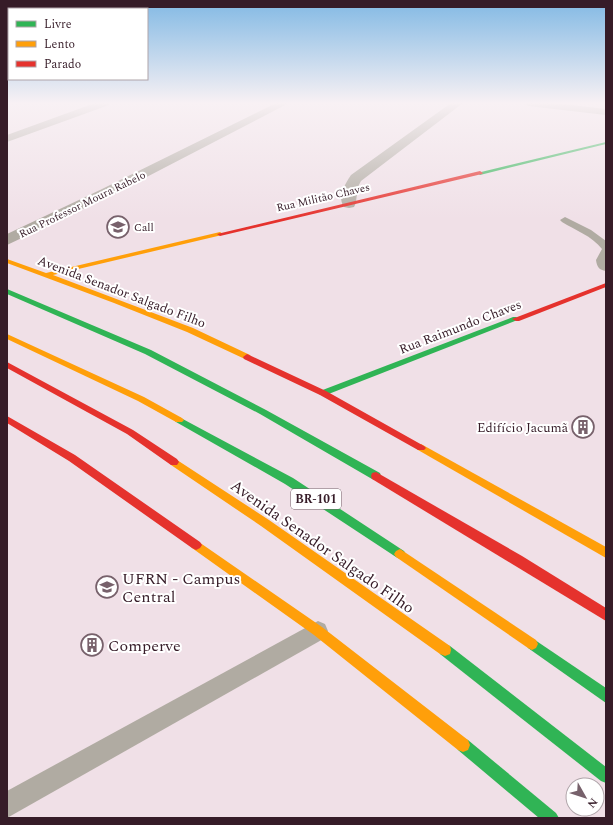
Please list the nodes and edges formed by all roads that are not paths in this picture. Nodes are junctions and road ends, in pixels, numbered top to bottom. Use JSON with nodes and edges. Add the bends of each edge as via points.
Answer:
{"nodes":[{"id":1,"x":208,"y":142,"type":"edge"},
{"id":2,"x":406,"y":142,"type":"edge"},
{"id":3,"x":606,"y":143,"type":"edge"},
{"id":4,"x":348,"y":204,"type":"junction"},
{"id":5,"x":565,"y":220,"type":"dead end"},
{"id":6,"x":7,"y":240,"type":"edge"},
{"id":7,"x":606,"y":250,"type":"edge"},
{"id":8,"x":7,"y":262,"type":"edge"},
{"id":9,"x":606,"y":268,"type":"edge"},
{"id":10,"x":46,"y":275,"type":"junction"},
{"id":11,"x":606,"y":284,"type":"edge"},
{"id":12,"x":7,"y":291,"type":"edge"},
{"id":13,"x":7,"y":336,"type":"edge"},
{"id":14,"x":7,"y":365,"type":"edge"},
{"id":15,"x":323,"y":393,"type":"junction"},
{"id":16,"x":7,"y":419,"type":"edge"},
{"id":17,"x":606,"y":552,"type":"edge"},
{"id":18,"x":606,"y":615,"type":"edge"},
{"id":19,"x":318,"y":631,"type":"junction"},
{"id":20,"x":606,"y":696,"type":"edge"},
{"id":21,"x":606,"y":776,"type":"edge"},
{"id":22,"x":7,"y":805,"type":"edge"},
{"id":23,"x":551,"y":818,"type":"edge"}],
"edges":[{"from":1,"to":6,"type":"street","name":"Rua Professor Moura Rabelo"},
{"from":2,"to":4,"type":"street","via":[[356,178],[348,192]]},
{"from":3,"to":4,"type":"main road","name":"Rua Militão Chaves"},
{"from":4,"to":10,"type":"main road","name":"Rua Militão Chaves"},
{"from":5,"to":7,"type":"lane","via":[[599,241]]},
{"from":7,"to":9,"type":"lane","via":[[601,260]]},
{"from":8,"to":10,"type":"main road","name":"Avenida Senador Salgado Filho"},
{"from":10,"to":15,"type":"main road","name":"Avenida Senador Salgado Filho","via":[[190,330]]},
{"from":11,"to":15,"type":"main road","name":"Rua Raimundo Chaves"},
{"from":12,"to":18,"type":"main road","via":[[148,352],[264,412],[518,560]]},
{"from":13,"to":20,"type":"main road","name":"Avenida Senador Salgado Filho","number":"BR-101","via":[[141,399],[288,481],[438,579]]},
{"from":14,"to":21,"type":"main road","name":"Avenida Senador Salgado Filho","via":[[130,432],[265,523],[433,641]]},
{"from":15,"to":17,"type":"main road","name":"Avenida Senador Salgado Filho"},
{"from":16,"to":19,"type":"main road","via":[[72,458]]},
{"from":19,"to":22,"type":"lane"},
{"from":19,"to":23,"type":"main road"}]}
